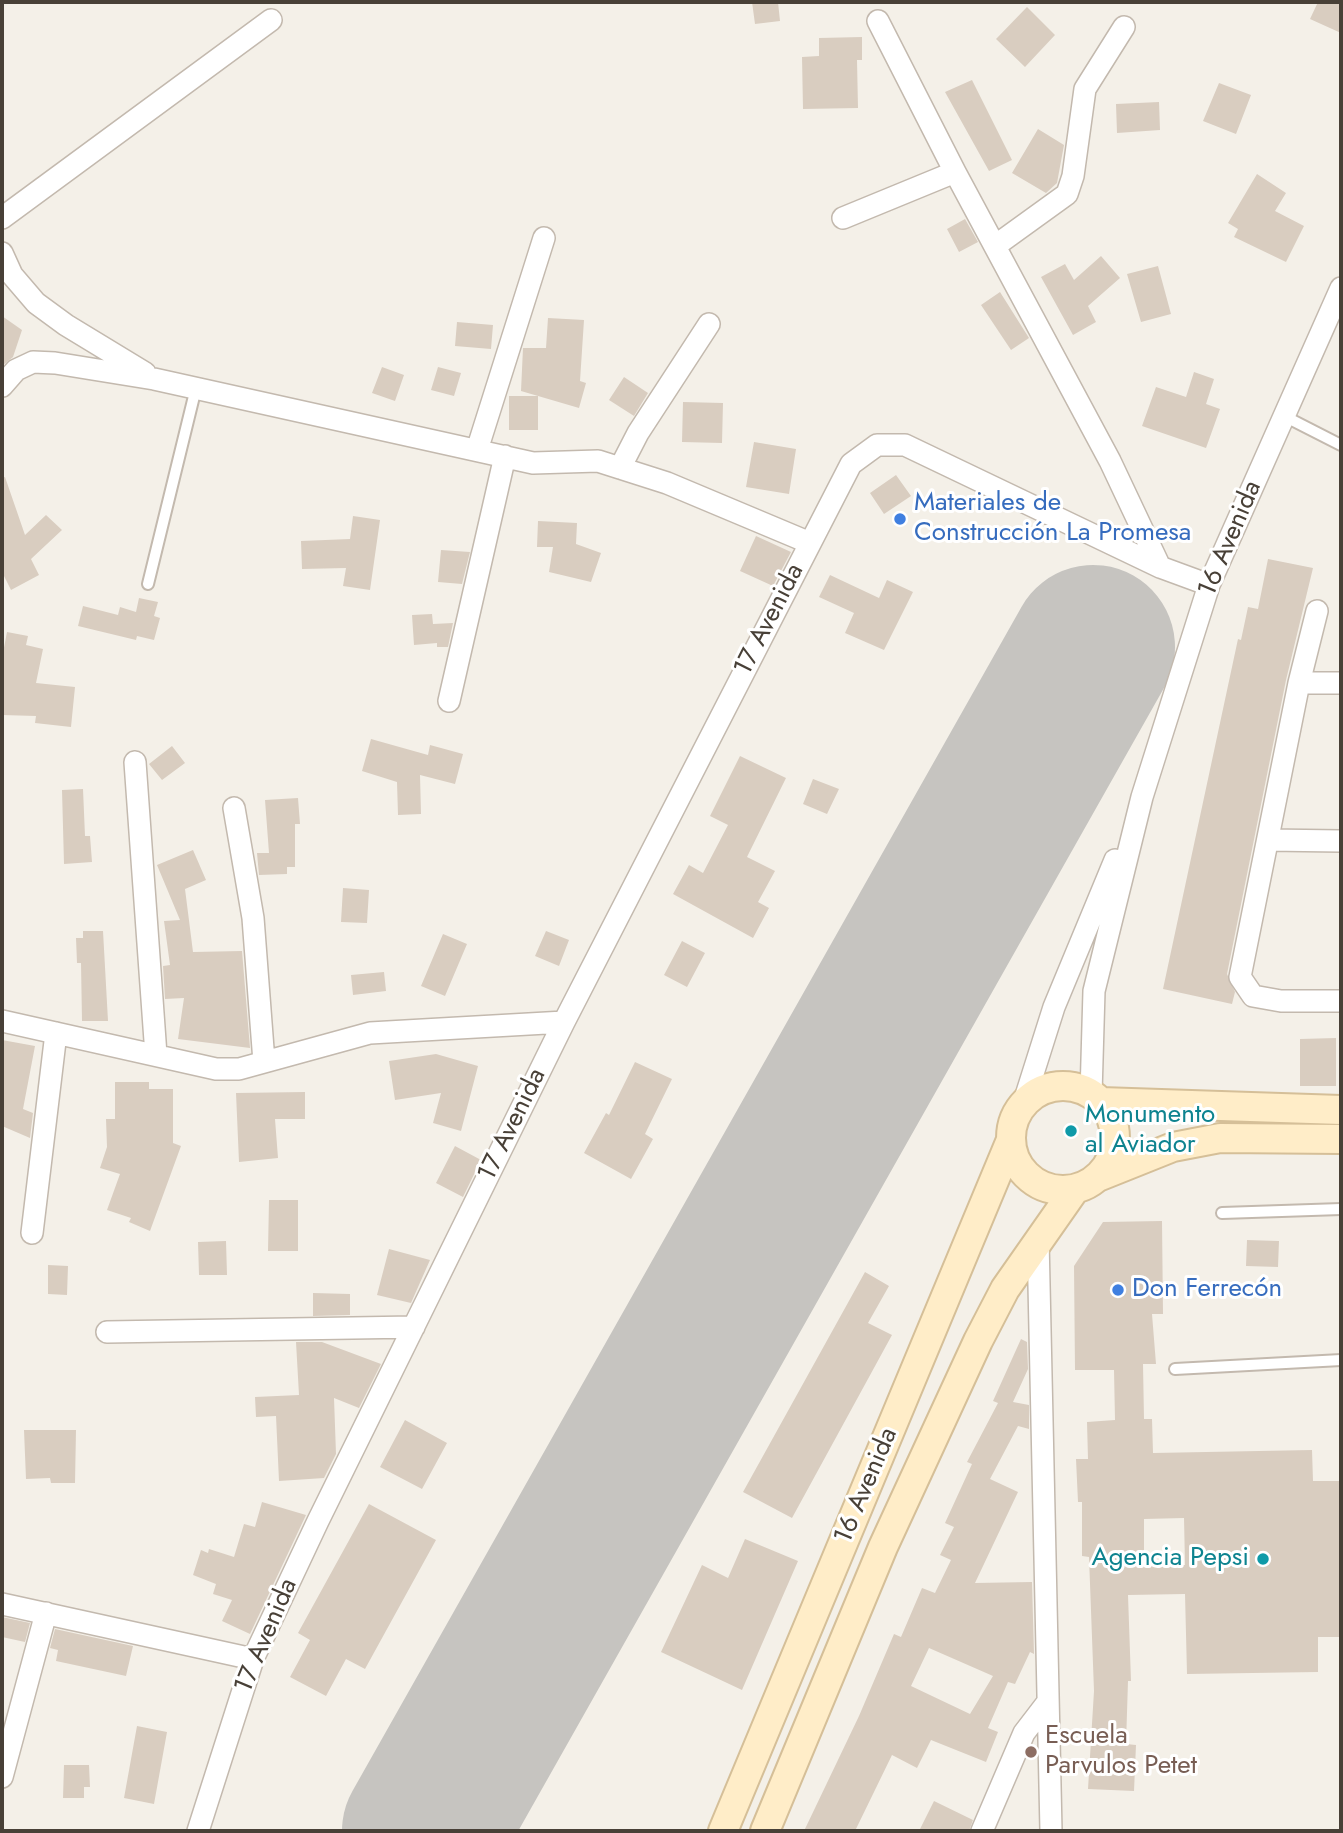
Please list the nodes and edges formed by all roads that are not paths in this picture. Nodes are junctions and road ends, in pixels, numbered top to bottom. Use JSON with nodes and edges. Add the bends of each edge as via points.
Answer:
{"nodes":[{"id":1,"x":271,"y":20,"type":"dead end"},
{"id":2,"x":878,"y":21,"type":"dead end"},
{"id":3,"x":1124,"y":27,"type":"dead end"},
{"id":4,"x":955,"y":172,"type":"junction"},
{"id":5,"x":2,"y":218,"type":"edge"},
{"id":6,"x":843,"y":218,"type":"dead end"},
{"id":7,"x":544,"y":238,"type":"dead end"},
{"id":8,"x":995,"y":246,"type":"junction"},
{"id":9,"x":2,"y":253,"type":"edge"},
{"id":10,"x":1341,"y":288,"type":"edge"},
{"id":11,"x":709,"y":324,"type":"dead end"},
{"id":12,"x":1334,"y":325,"type":"edge"},
{"id":13,"x":154,"y":379,"type":"junction"},
{"id":14,"x":2,"y":386,"type":"edge"},
{"id":15,"x":196,"y":388,"type":"junction"},
{"id":16,"x":1284,"y":416,"type":"junction"},
{"id":17,"x":1341,"y":445,"type":"edge"},
{"id":18,"x":477,"y":450,"type":"junction"},
{"id":19,"x":505,"y":456,"type":"junction"},
{"id":20,"x":620,"y":468,"type":"junction"},
{"id":21,"x":810,"y":543,"type":"junction"},
{"id":22,"x":1160,"y":567,"type":"junction"},
{"id":23,"x":148,"y":584,"type":"dead end"},
{"id":24,"x":1209,"y":585,"type":"junction"},
{"id":25,"x":1317,"y":611,"type":"dead end"},
{"id":26,"x":1299,"y":683,"type":"junction"},
{"id":27,"x":1341,"y":683,"type":"edge"},
{"id":28,"x":449,"y":701,"type":"dead end"},
{"id":29,"x":135,"y":762,"type":"dead end"},
{"id":30,"x":1142,"y":797,"type":"junction"},
{"id":31,"x":234,"y":808,"type":"dead end"},
{"id":32,"x":1268,"y":840,"type":"junction"},
{"id":33,"x":1341,"y":841,"type":"edge"},
{"id":34,"x":1341,"y":1001,"type":"edge"},
{"id":35,"x":2,"y":1021,"type":"edge"},
{"id":36,"x":564,"y":1022,"type":"junction"},
{"id":37,"x":56,"y":1033,"type":"junction"},
{"id":38,"x":156,"y":1055,"type":"junction"},
{"id":39,"x":264,"y":1062,"type":"junction"},
{"id":40,"x":1096,"y":1098,"type":"junction"},
{"id":41,"x":1023,"y":1105,"type":"junction"},
{"id":42,"x":1341,"y":1111,"type":"edge"},
{"id":43,"x":1341,"y":1139,"type":"edge"},
{"id":44,"x":1011,"y":1140,"type":"junction"},
{"id":45,"x":1086,"y":1183,"type":"junction"},
{"id":46,"x":1341,"y":1209,"type":"edge"},
{"id":47,"x":1222,"y":1213,"type":"dead end"},
{"id":48,"x":32,"y":1233,"type":"dead end"},
{"id":49,"x":1038,"y":1239,"type":"junction"},
{"id":50,"x":414,"y":1327,"type":"junction"},
{"id":51,"x":107,"y":1332,"type":"dead end"},
{"id":52,"x":1341,"y":1360,"type":"edge"},
{"id":53,"x":1175,"y":1369,"type":"dead end"},
{"id":54,"x":829,"y":1577,"type":"junction"},
{"id":55,"x":865,"y":1590,"type":"junction"},
{"id":56,"x":2,"y":1604,"type":"edge"},
{"id":57,"x":46,"y":1613,"type":"junction"},
{"id":58,"x":253,"y":1659,"type":"junction"},
{"id":59,"x":1047,"y":1703,"type":"junction"},
{"id":60,"x":2,"y":1777,"type":"edge"},
{"id":61,"x":198,"y":1831,"type":"edge"},
{"id":62,"x":723,"y":1831,"type":"edge"},
{"id":63,"x":765,"y":1831,"type":"edge"},
{"id":64,"x":982,"y":1831,"type":"edge"},
{"id":65,"x":1051,"y":1831,"type":"edge"}],
"edges":[{"from":1,"to":5,"type":"street"},
{"from":2,"to":4,"type":"street"},
{"from":3,"to":8,"type":"street","via":[[1085,89],[1067,194]]},
{"from":4,"to":6,"type":"street"},
{"from":4,"to":8,"type":"street"},
{"from":7,"to":18,"type":"street"},
{"from":8,"to":22,"type":"street","via":[[1110,461]]},
{"from":9,"to":13,"type":"street","via":[[12,275],[36,303]]},
{"from":10,"to":12,"type":"street","name":"16 Avenida"},
{"from":11,"to":20,"type":"street"},
{"from":12,"to":16,"type":"street","name":"16 Avenida"},
{"from":13,"to":14,"type":"street","via":[[33,362],[16,370]]},
{"from":13,"to":15,"type":"street"},
{"from":15,"to":18,"type":"street"},
{"from":15,"to":23,"type":"lane"},
{"from":16,"to":17,"type":"lane"},
{"from":16,"to":24,"type":"street","name":"16 Avenida"},
{"from":18,"to":19,"type":"street"},
{"from":19,"to":20,"type":"street","via":[[533,463],[598,461]]},
{"from":19,"to":28,"type":"street"},
{"from":20,"to":21,"type":"street"},
{"from":21,"to":22,"type":"street","name":"17 Avenida","via":[[851,464],[877,445],[905,445]]},
{"from":21,"to":36,"type":"street","name":"17 Avenida"},
{"from":22,"to":24,"type":"street"},
{"from":24,"to":30,"type":"street","name":"16 Avenida"},
{"from":25,"to":26,"type":"street"},
{"from":26,"to":27,"type":"street"},
{"from":26,"to":32,"type":"street"},
{"from":29,"to":38,"type":"street"},
{"from":30,"to":40,"type":"street","name":"16 Avenida","via":[[1094,991]]},
{"from":30,"to":41,"type":"street","name":"16 Avenida","via":[[1054,1007]]},
{"from":31,"to":39,"type":"street","via":[[253,918]]},
{"from":32,"to":33,"type":"street"},
{"from":32,"to":34,"type":"street","via":[[1240,977],[1253,996]]},
{"from":35,"to":37,"type":"street"},
{"from":36,"to":39,"type":"street","via":[[370,1033]]},
{"from":36,"to":50,"type":"street","name":"17 Avenida"},
{"from":37,"to":38,"type":"street"},
{"from":37,"to":48,"type":"street"},
{"from":38,"to":39,"type":"street","via":[[216,1069]]},
{"from":40,"to":41,"type":"street","via":[[1077,1088],[1048,1089]]},
{"from":40,"to":42,"type":"street"},
{"from":40,"to":45,"type":"street","via":[[1111,1116],[1115,1148],[1109,1164]]},
{"from":41,"to":44,"type":"street"},
{"from":43,"to":45,"type":"street","via":[[1220,1138],[1173,1147]]},
{"from":44,"to":45,"type":"street","via":[[1015,1158],[1039,1184],[1057,1190]]},
{"from":44,"to":54,"type":"street","name":"16 Avenida"},
{"from":45,"to":49,"type":"street","name":"16 Avenida"},
{"from":46,"to":47,"type":"lane"},
{"from":49,"to":55,"type":"street","name":"16 Avenida","via":[[978,1340]]},
{"from":49,"to":59,"type":"street"},
{"from":50,"to":51,"type":"street"},
{"from":50,"to":58,"type":"street","name":"17 Avenida"},
{"from":52,"to":53,"type":"lane"},
{"from":54,"to":55,"type":"street"},
{"from":54,"to":62,"type":"street","name":"16 Avenida"},
{"from":55,"to":63,"type":"street","name":"16 Avenida"},
{"from":56,"to":57,"type":"street"},
{"from":57,"to":58,"type":"street"},
{"from":57,"to":60,"type":"street"},
{"from":58,"to":61,"type":"street","name":"17 Avenida"},
{"from":59,"to":64,"type":"street","via":[[1024,1733]]},
{"from":59,"to":65,"type":"street"}]}
